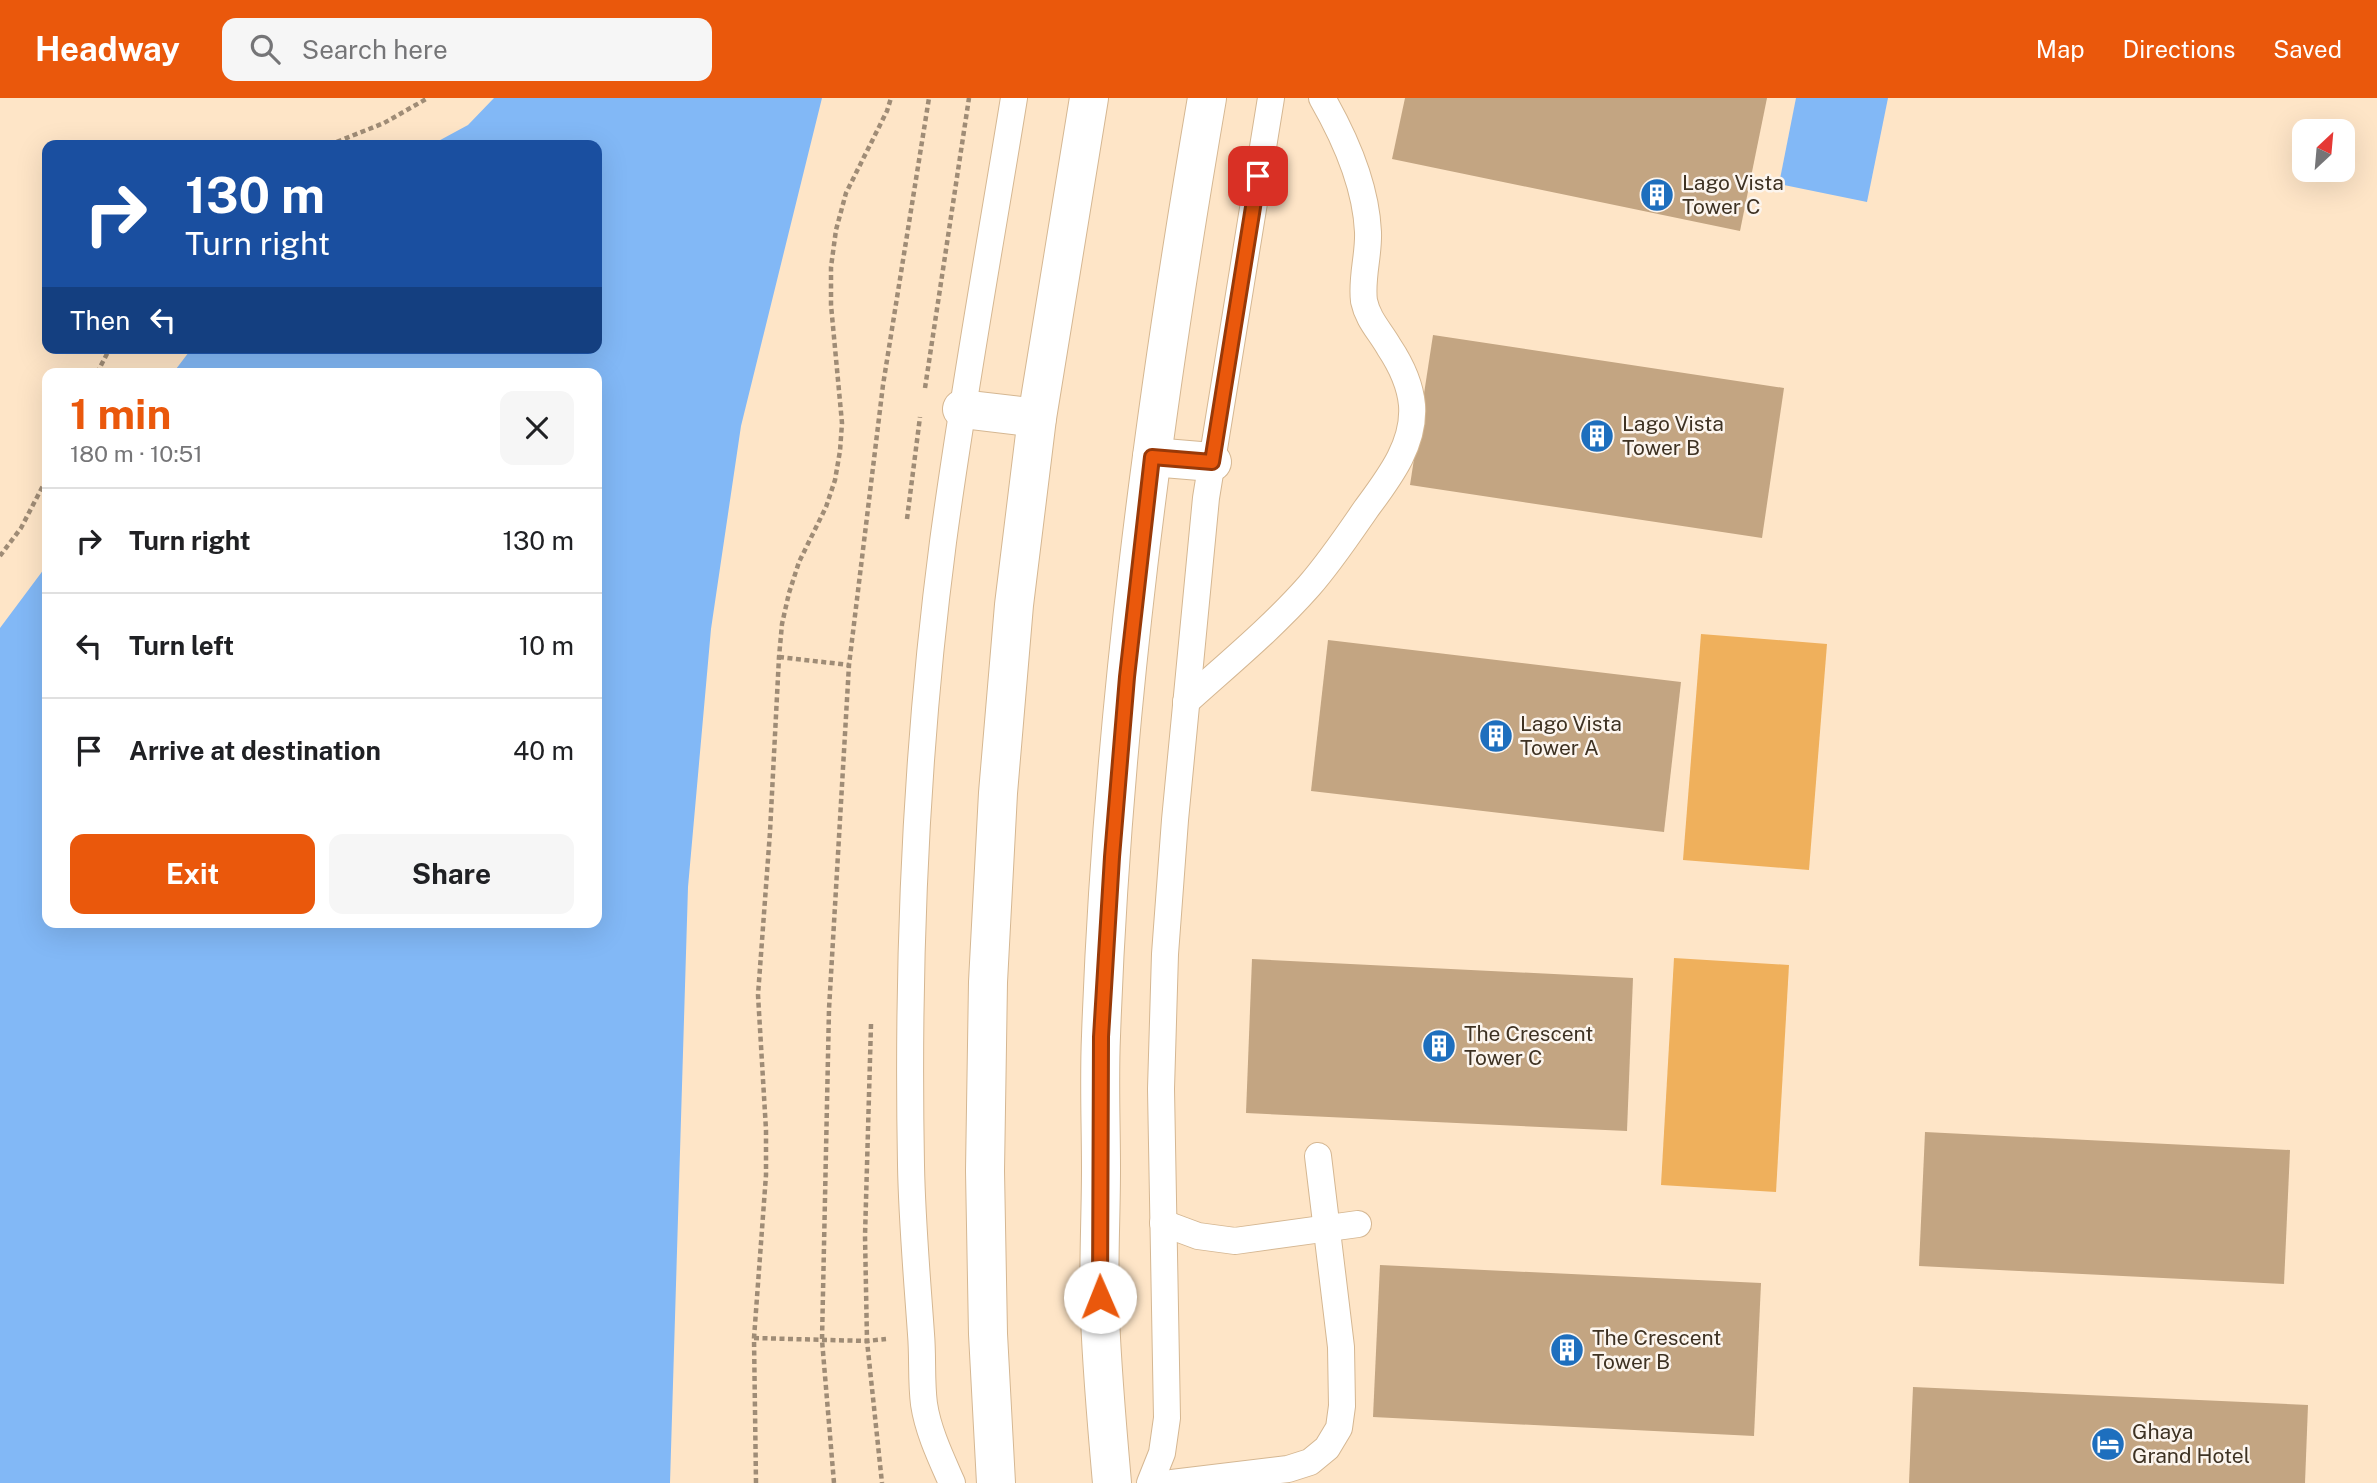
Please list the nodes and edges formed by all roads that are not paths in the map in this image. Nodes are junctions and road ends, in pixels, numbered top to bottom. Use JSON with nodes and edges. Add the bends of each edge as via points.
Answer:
{"nodes":[{"id":1,"x":1014,"y":98,"type":"edge"},
{"id":2,"x":1089,"y":98,"type":"edge"},
{"id":3,"x":1207,"y":98,"type":"edge"},
{"id":4,"x":1271,"y":98,"type":"edge"},
{"id":5,"x":1322,"y":98,"type":"edge"},
{"id":6,"x":962,"y":409,"type":"junction"},
{"id":7,"x":1037,"y":418,"type":"junction"},
{"id":8,"x":1152,"y":457,"type":"junction"},
{"id":9,"x":1212,"y":462,"type":"junction"},
{"id":10,"x":1186,"y":702,"type":"junction"},
{"id":11,"x":1318,"y":1156,"type":"dead end"},
{"id":12,"x":1163,"y":1223,"type":"junction"},
{"id":13,"x":1358,"y":1224,"type":"dead end"},
{"id":14,"x":1326,"y":1229,"type":"junction"},
{"id":15,"x":1288,"y":1476,"type":"edge"},
{"id":16,"x":952,"y":1483,"type":"edge"},
{"id":17,"x":996,"y":1483,"type":"edge"},
{"id":18,"x":1112,"y":1483,"type":"edge"},
{"id":19,"x":1150,"y":1483,"type":"edge"},
{"id":20,"x":1172,"y":1483,"type":"edge"}],
"edges":[{"from":1,"to":6,"type":"lane"},
{"from":2,"to":7,"type":"street"},
{"from":3,"to":8,"type":"street"},
{"from":4,"to":9,"type":"lane"},
{"from":5,"to":10,"type":"lane","via":[[1343,139],[1365,201],[1364,302],[1407,378],[1412,407],[1409,435],[1380,490],[1310,585]]},
{"from":6,"to":7,"type":"street"},
{"from":6,"to":16,"type":"lane","via":[[943,544],[917,815],[909,1088],[924,1404]]},
{"from":7,"to":17,"type":"street","via":[[1000,766],[988,982],[985,1185]]},
{"from":8,"to":9,"type":"street"},
{"from":8,"to":18,"type":"street","via":[[1127,677],[1101,1037],[1100,1317]]},
{"from":9,"to":10,"type":"lane"},
{"from":10,"to":12,"type":"lane","via":[[1165,954]]},
{"from":11,"to":14,"type":"lane"},
{"from":12,"to":14,"type":"lane","via":[[1198,1236],[1235,1241]]},
{"from":12,"to":19,"type":"lane","via":[[1167,1418],[1162,1453]]},
{"from":13,"to":14,"type":"lane"},
{"from":14,"to":15,"type":"lane","via":[[1341,1347],[1339,1428],[1327,1448]]},
{"from":15,"to":20,"type":"lane"}]}
